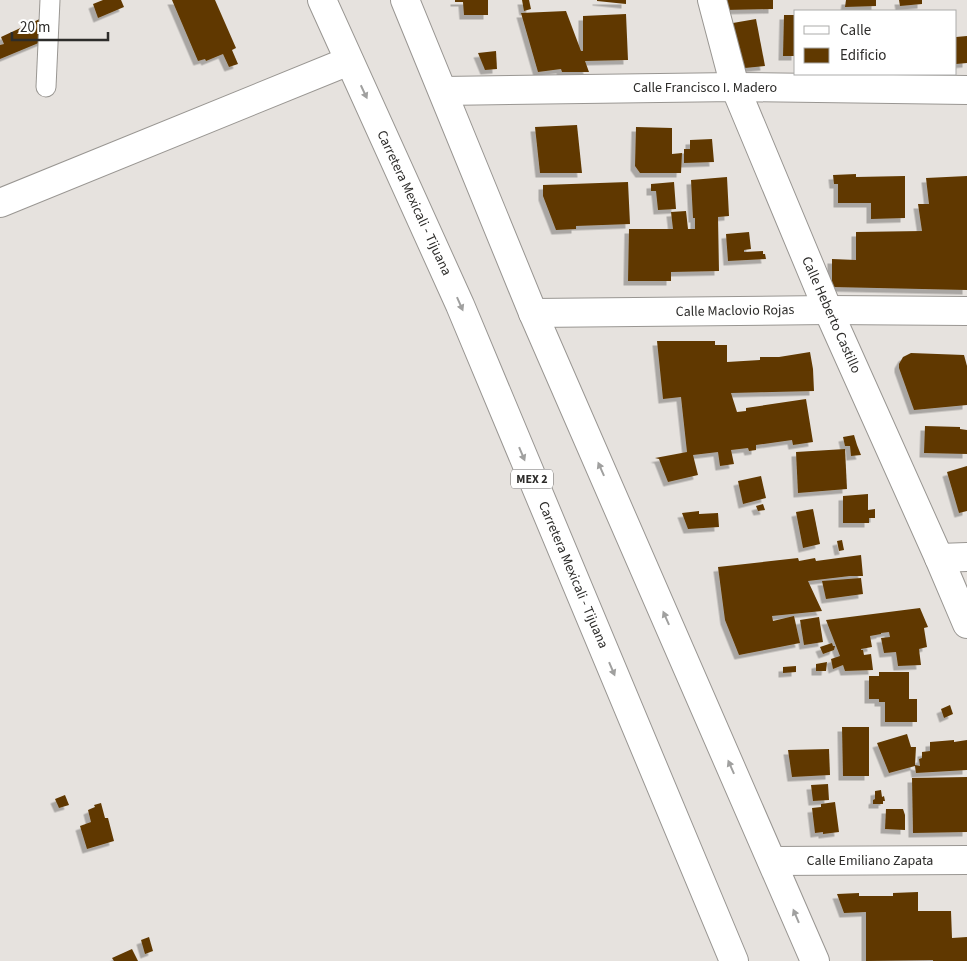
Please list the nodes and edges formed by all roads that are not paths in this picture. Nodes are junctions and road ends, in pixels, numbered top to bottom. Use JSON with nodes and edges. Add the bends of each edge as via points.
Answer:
{"nodes":[{"id":1,"x":50,"y":0,"type":"edge"},
{"id":2,"x":322,"y":0,"type":"edge"},
{"id":3,"x":405,"y":0,"type":"edge"},
{"id":4,"x":712,"y":0,"type":"edge"},
{"id":5,"x":349,"y":61,"type":"junction"},
{"id":6,"x":46,"y":87,"type":"dead end"},
{"id":7,"x":735,"y":87,"type":"junction"},
{"id":8,"x":967,"y":90,"type":"edge"},
{"id":9,"x":443,"y":91,"type":"junction"},
{"id":10,"x":0,"y":203,"type":"edge"},
{"id":11,"x":828,"y":310,"type":"junction"},
{"id":12,"x":967,"y":311,"type":"edge"},
{"id":13,"x":533,"y":313,"type":"junction"},
{"id":14,"x":967,"y":556,"type":"edge"},
{"id":15,"x":939,"y":558,"type":"junction"},
{"id":16,"x":967,"y":624,"type":"edge"},
{"id":17,"x":967,"y":860,"type":"edge"},
{"id":18,"x":772,"y":861,"type":"junction"},
{"id":19,"x":734,"y":961,"type":"edge"},
{"id":20,"x":815,"y":961,"type":"edge"}],
"edges":[{"from":1,"to":6,"type":"lane"},
{"from":2,"to":5,"type":"street","name":"Carretera Mexicali - Tijuana","number":"MEX 2"},
{"from":3,"to":9,"type":"street"},
{"from":4,"to":7,"type":"street","name":"Calle Heberto Castillo"},
{"from":5,"to":10,"type":"street"},
{"from":5,"to":19,"type":"street","name":"Carretera Mexicali - Tijuana","number":"MEX 2","one_way":true,"via":[[460,305]]},
{"from":7,"to":8,"type":"street","name":"Calle Francisco I. Madero"},
{"from":7,"to":9,"type":"street","name":"Calle Francisco I. Madero"},
{"from":7,"to":11,"type":"street","name":"Calle Heberto Castillo"},
{"from":9,"to":13,"type":"street"},
{"from":11,"to":12,"type":"street","name":"Calle Maclovio Rojas"},
{"from":11,"to":13,"type":"street","name":"Calle Maclovio Rojas"},
{"from":11,"to":15,"type":"street","name":"Calle Heberto Castillo"},
{"from":18,"to":13,"type":"street","one_way":true},
{"from":14,"to":15,"type":"street"},
{"from":15,"to":16,"type":"street","name":"Calle Heberto Castillo"},
{"from":17,"to":18,"type":"street","name":"Calle Emiliano Zapata"},
{"from":20,"to":18,"type":"street","one_way":true}]}
